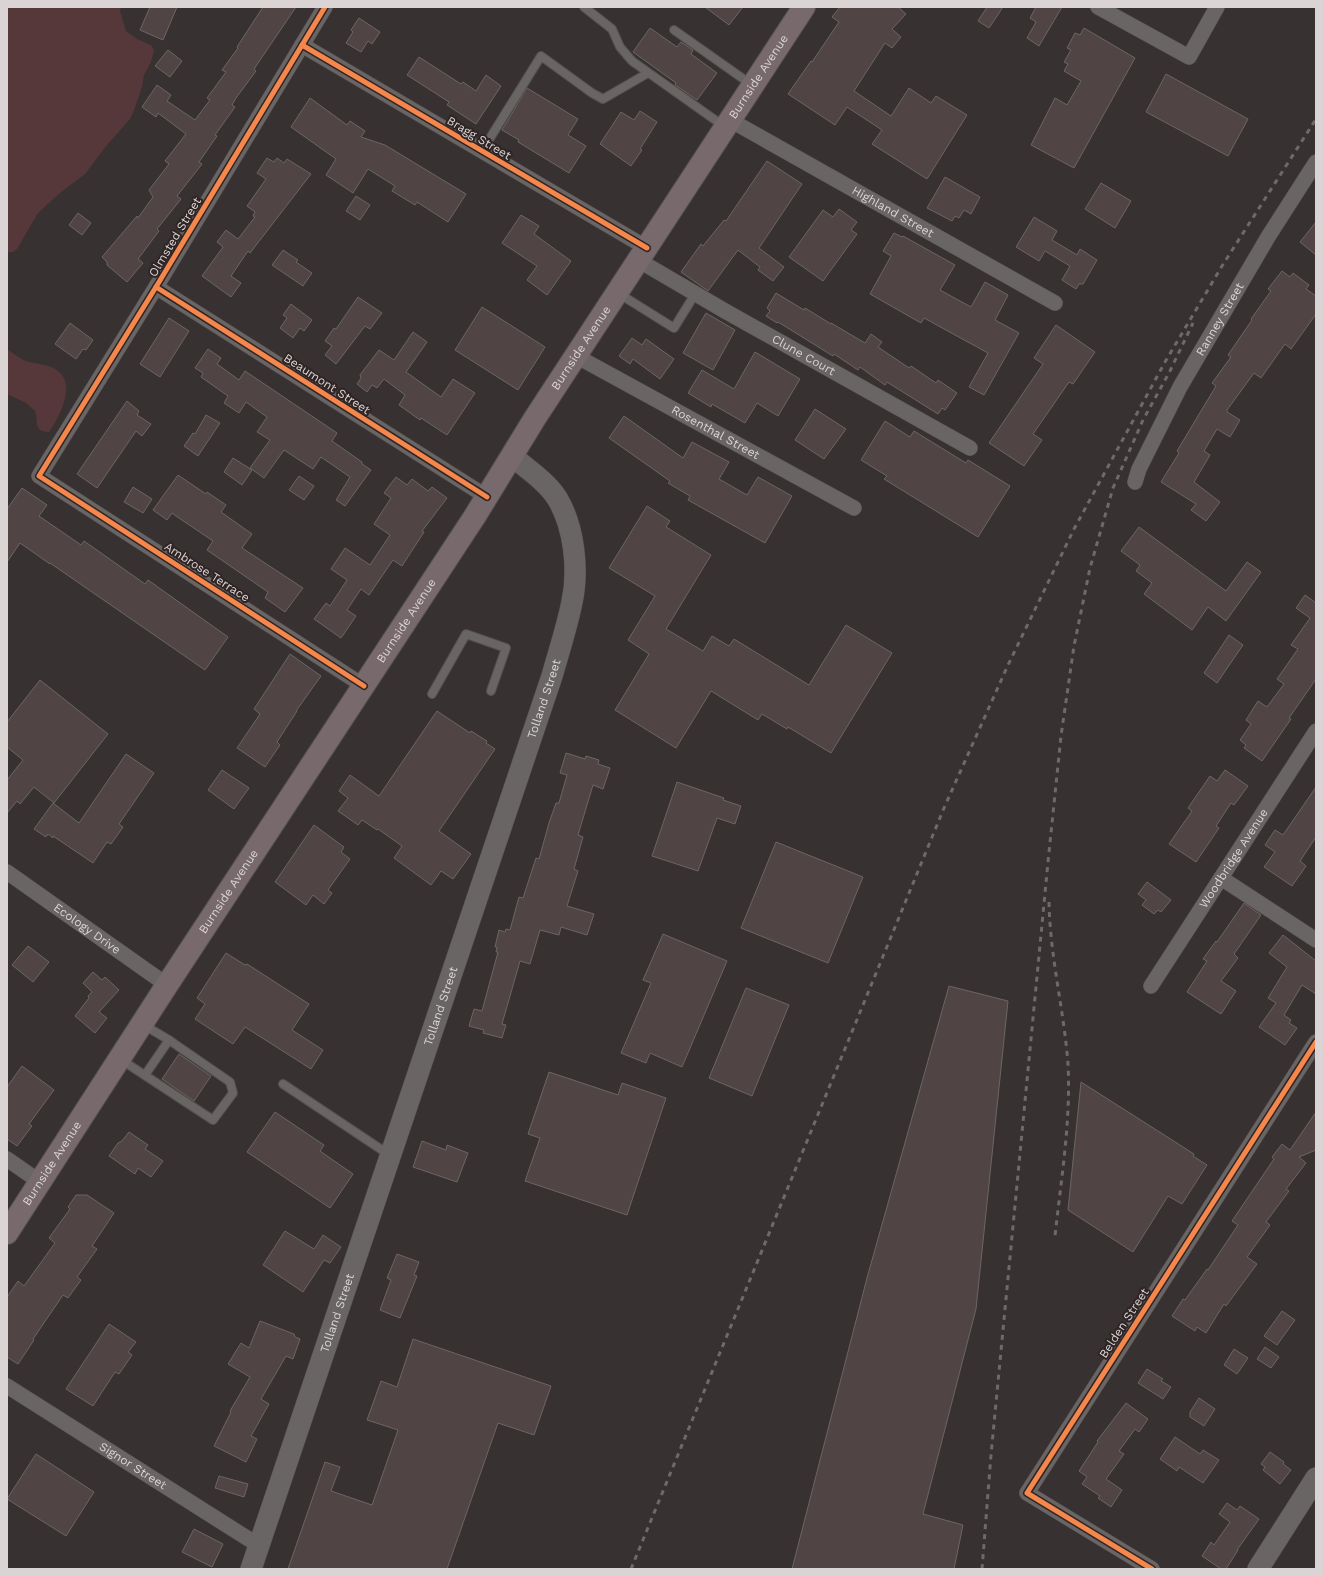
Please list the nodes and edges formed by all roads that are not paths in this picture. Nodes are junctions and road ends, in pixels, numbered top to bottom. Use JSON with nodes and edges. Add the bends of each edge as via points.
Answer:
{"nodes":[{"id":1,"x":325,"y":7,"type":"edge"},
{"id":2,"x":584,"y":7,"type":"edge"},
{"id":3,"x":804,"y":7,"type":"edge"},
{"id":4,"x":1098,"y":7,"type":"edge"},
{"id":5,"x":1216,"y":7,"type":"edge"},
{"id":6,"x":674,"y":30,"type":"dead end"},
{"id":7,"x":302,"y":44,"type":"junction"},
{"id":8,"x":648,"y":73,"type":"junction"},
{"id":9,"x":753,"y":85,"type":"junction"},
{"id":10,"x":728,"y":124,"type":"junction"},
{"id":11,"x":482,"y":151,"type":"junction"},
{"id":12,"x":1316,"y":162,"type":"edge"},
{"id":13,"x":642,"y":254,"type":"junction"},
{"id":14,"x":156,"y":287,"type":"junction"},
{"id":15,"x":617,"y":293,"type":"junction"},
{"id":16,"x":695,"y":294,"type":"junction"},
{"id":17,"x":1055,"y":303,"type":"dead end"},
{"id":18,"x":576,"y":356,"type":"junction"},
{"id":19,"x":970,"y":448,"type":"dead end"},
{"id":20,"x":512,"y":456,"type":"junction"},
{"id":21,"x":39,"y":476,"type":"joint"},
{"id":22,"x":1135,"y":482,"type":"dead end"},
{"id":23,"x":486,"y":497,"type":"junction"},
{"id":24,"x":854,"y":508,"type":"dead end"},
{"id":25,"x":364,"y":686,"type":"junction"},
{"id":26,"x":491,"y":691,"type":"dead end"},
{"id":27,"x":432,"y":694,"type":"dead end"},
{"id":28,"x":1316,"y":731,"type":"edge"},
{"id":29,"x":7,"y":872,"type":"edge"},
{"id":30,"x":1222,"y":878,"type":"junction"},
{"id":31,"x":1316,"y":940,"type":"edge"},
{"id":32,"x":167,"y":985,"type":"junction"},
{"id":33,"x":1151,"y":986,"type":"dead end"},
{"id":34,"x":142,"y":1024,"type":"junction"},
{"id":35,"x":169,"y":1040,"type":"junction"},
{"id":36,"x":1316,"y":1042,"type":"edge"},
{"id":37,"x":120,"y":1058,"type":"junction"},
{"id":38,"x":145,"y":1075,"type":"junction"},
{"id":39,"x":283,"y":1084,"type":"dead end"},
{"id":40,"x":391,"y":1156,"type":"junction"},
{"id":41,"x":7,"y":1159,"type":"edge"},
{"id":42,"x":40,"y":1182,"type":"junction"},
{"id":43,"x":7,"y":1232,"type":"edge"},
{"id":44,"x":7,"y":1386,"type":"edge"},
{"id":45,"x":1316,"y":1478,"type":"edge"},
{"id":46,"x":258,"y":1545,"type":"junction"},
{"id":47,"x":250,"y":1569,"type":"edge"},
{"id":48,"x":1152,"y":1569,"type":"edge"},
{"id":49,"x":1258,"y":1569,"type":"edge"}],
"edges":[{"from":1,"to":7,"type":"street","name":"Olmsted Street"},
{"from":2,"to":8,"type":"lane","via":[[612,29],[620,47],[632,61]]},
{"from":3,"to":9,"type":"main road","name":"Burnside Avenue"},
{"from":4,"to":5,"type":"street","via":[[1189,57]]},
{"from":6,"to":9,"type":"lane"},
{"from":7,"to":11,"type":"street","name":"Bragg Street"},
{"from":7,"to":14,"type":"street","name":"Olmsted Street"},
{"from":8,"to":10,"type":"lane"},
{"from":8,"to":11,"type":"lane","via":[[603,99],[541,56]]},
{"from":9,"to":10,"type":"main road","name":"Burnside Avenue"},
{"from":10,"to":13,"type":"main road","name":"Burnside Avenue"},
{"from":10,"to":17,"type":"street","name":"Highland Street"},
{"from":11,"to":13,"type":"street","name":"Bragg Street"},
{"from":12,"to":22,"type":"street","name":"Ranney Street","via":[[1268,237],[1180,387]]},
{"from":13,"to":15,"type":"main road","name":"Burnside Avenue"},
{"from":13,"to":16,"type":"street","name":"Clune Court"},
{"from":14,"to":21,"type":"street","name":"Olmsted Street"},
{"from":14,"to":23,"type":"street","name":"Beaumont Street"},
{"from":15,"to":16,"type":"lane","via":[[674,328]]},
{"from":15,"to":18,"type":"main road","name":"Burnside Avenue"},
{"from":16,"to":19,"type":"street","name":"Clune Court"},
{"from":18,"to":20,"type":"main road","name":"Burnside Avenue"},
{"from":18,"to":24,"type":"street","name":"Rosenthal Street"},
{"from":20,"to":23,"type":"main road","name":"Burnside Avenue"},
{"from":20,"to":40,"type":"main road","name":"Tolland Street","via":[[556,497],[569,523],[576,564],[573,601],[552,676]]},
{"from":21,"to":25,"type":"street","name":"Ambrose Terrace"},
{"from":23,"to":25,"type":"main road","name":"Burnside Avenue"},
{"from":25,"to":32,"type":"main road","name":"Burnside Avenue"},
{"from":26,"to":27,"type":"lane","via":[[506,648],[466,634]]},
{"from":28,"to":30,"type":"street","name":"Woodbridge Avenue"},
{"from":29,"to":32,"type":"street","name":"Ecology Drive"},
{"from":30,"to":31,"type":"street"},
{"from":30,"to":33,"type":"street","name":"Woodbridge Avenue"},
{"from":32,"to":34,"type":"main road","name":"Burnside Avenue"},
{"from":34,"to":35,"type":"lane"},
{"from":34,"to":37,"type":"main road","name":"Burnside Avenue"},
{"from":35,"to":38,"type":"lane"},
{"from":35,"to":38,"type":"lane","via":[[230,1082],[233,1093],[213,1120]]},
{"from":36,"to":48,"type":"street","name":"Belden Street","via":[[1028,1493]]},
{"from":37,"to":38,"type":"lane"},
{"from":37,"to":42,"type":"main road","name":"Burnside Avenue"},
{"from":39,"to":40,"type":"lane"},
{"from":40,"to":46,"type":"main road","name":"Tolland Street"},
{"from":41,"to":42,"type":"street"},
{"from":42,"to":43,"type":"main road","name":"Burnside Avenue"},
{"from":44,"to":46,"type":"street","name":"Signor Street"},
{"from":45,"to":49,"type":"main road"},
{"from":46,"to":47,"type":"main road","name":"Tolland Street"}]}
